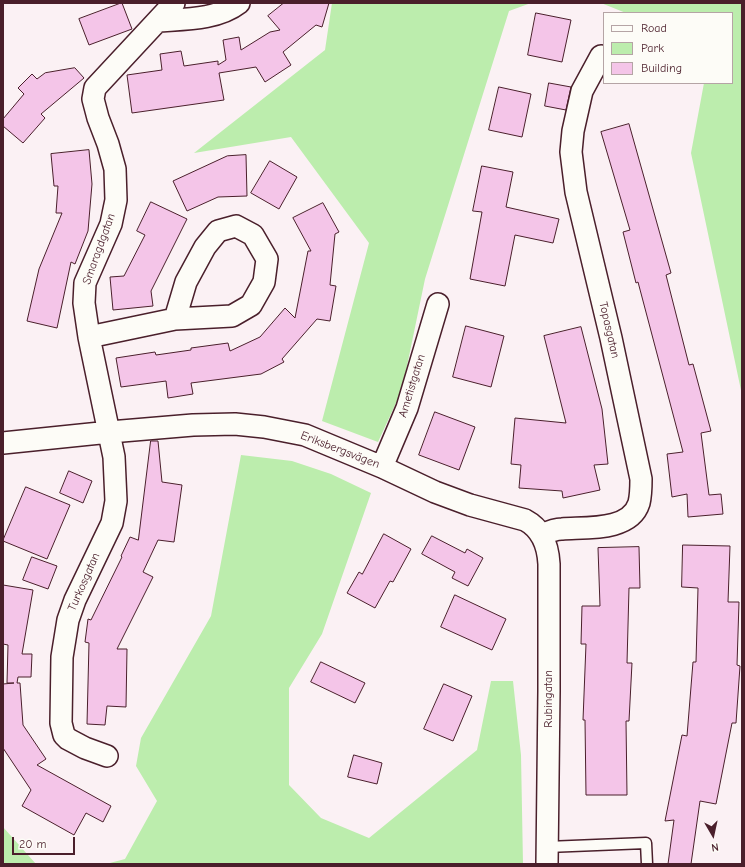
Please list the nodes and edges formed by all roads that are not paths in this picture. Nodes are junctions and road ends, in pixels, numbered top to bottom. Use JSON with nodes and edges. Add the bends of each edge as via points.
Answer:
{"nodes":[{"id":1,"x":174,"y":3,"type":"edge"},
{"id":2,"x":239,"y":3,"type":"edge"},
{"id":3,"x":158,"y":21,"type":"junction"},
{"id":4,"x":601,"y":56,"type":"dead end"},
{"id":5,"x":438,"y":304,"type":"dead end"},
{"id":6,"x":175,"y":319,"type":"junction"},
{"id":7,"x":89,"y":337,"type":"junction"},
{"id":8,"x":110,"y":432,"type":"junction"},
{"id":9,"x":3,"y":443,"type":"edge"},
{"id":10,"x":382,"y":467,"type":"junction"},
{"id":11,"x":542,"y":535,"type":"junction"},
{"id":12,"x":107,"y":756,"type":"dead end"},
{"id":13,"x":547,"y":856,"type":"edge"},
{"id":14,"x":646,"y":864,"type":"edge"}],
"edges":[{"from":1,"to":3,"type":"street","name":"Smaragdgatan"},
{"from":2,"to":3,"type":"street","via":[[231,9],[201,17]]},
{"from":3,"to":7,"type":"street","name":"Smaragdgatan","via":[[95,88],[93,99],[115,169],[116,200],[111,224],[84,283]]},
{"from":4,"to":11,"type":"street","name":"Topasgatan","via":[[582,91],[571,152],[576,192],[612,346],[641,493],[632,514],[610,526],[552,530]]},
{"from":5,"to":10,"type":"street","name":"Ametistgatan","via":[[408,408]]},
{"from":6,"to":6,"type":"street","via":[[232,316],[251,305],[264,282],[267,259],[253,235],[236,226],[218,231],[205,247],[186,282]]},
{"from":6,"to":7,"type":"street"},
{"from":7,"to":8,"type":"street","name":"Smaragdgatan"},
{"from":8,"to":9,"type":"street","name":"Eriksbergsvägen"},
{"from":8,"to":10,"type":"street","name":"Eriksbergsvägen","via":[[200,425],[235,424],[264,427],[305,435]]},
{"from":8,"to":12,"type":"street","name":"Turkosgatan","via":[[116,501],[112,523],[68,620],[62,657],[61,722],[64,735],[68,739]]},
{"from":10,"to":11,"type":"street","name":"Eriksbergsvägen","via":[[470,505],[525,520]]},
{"from":11,"to":13,"type":"street","name":"Rubingatan","via":[[549,564]]},
{"from":13,"to":14,"type":"lane","via":[[646,843]]}]}
